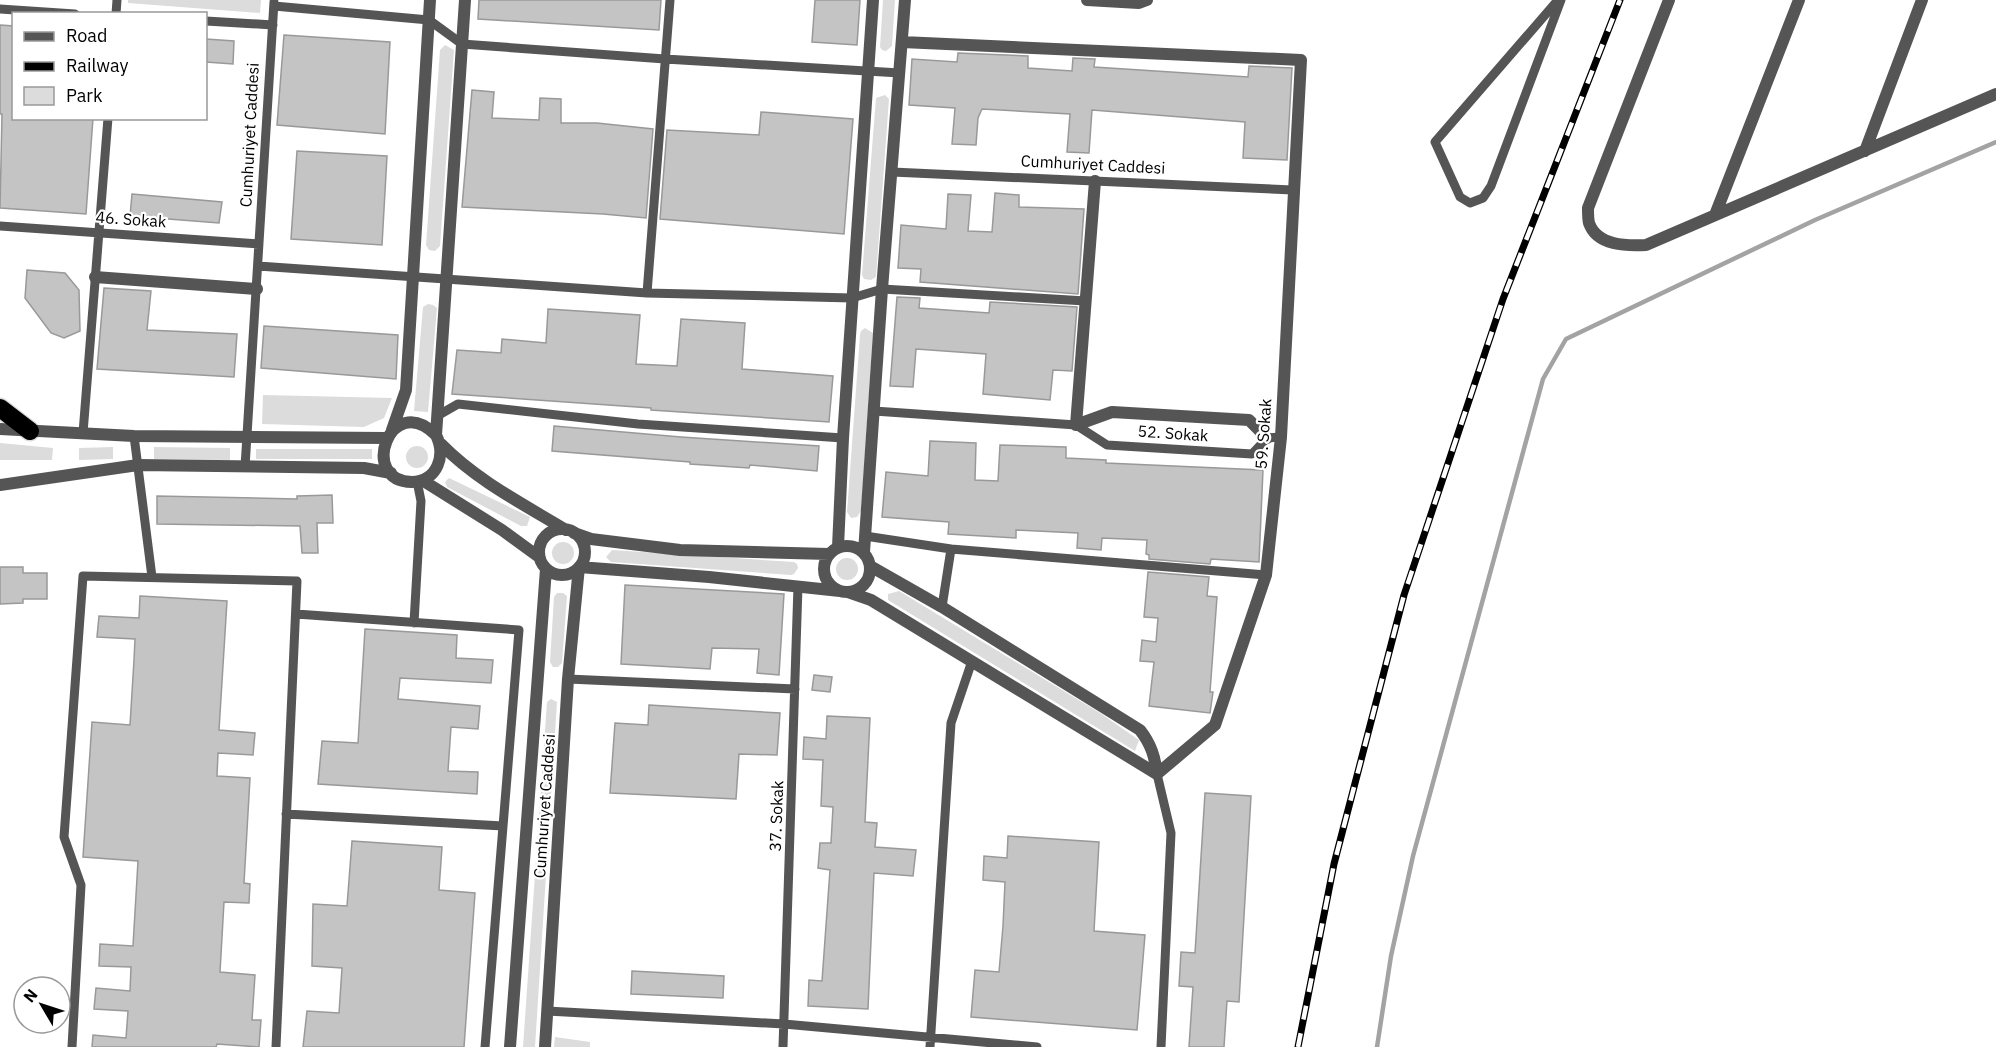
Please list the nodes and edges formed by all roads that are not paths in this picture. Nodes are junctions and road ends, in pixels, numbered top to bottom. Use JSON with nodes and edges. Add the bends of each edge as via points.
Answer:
{"nodes":[{"id":1,"x":430,"y":0,"type":"edge"},
{"id":2,"x":465,"y":0,"type":"edge"},
{"id":3,"x":670,"y":0,"type":"edge"},
{"id":4,"x":873,"y":0,"type":"edge"},
{"id":5,"x":905,"y":0,"type":"edge"},
{"id":6,"x":1087,"y":0,"type":"edge"},
{"id":7,"x":1147,"y":0,"type":"edge"},
{"id":8,"x":1559,"y":0,"type":"edge"},
{"id":9,"x":1669,"y":0,"type":"edge"},
{"id":10,"x":1799,"y":0,"type":"edge"},
{"id":11,"x":1922,"y":0,"type":"edge"},
{"id":12,"x":274,"y":3,"type":"edge"},
{"id":13,"x":0,"y":9,"type":"edge"},
{"id":14,"x":45,"y":12,"type":"edge"},
{"id":15,"x":429,"y":20,"type":"junction"},
{"id":16,"x":207,"y":21,"type":"edge"},
{"id":17,"x":273,"y":25,"type":"junction"},
{"id":18,"x":902,"y":42,"type":"junction"},
{"id":19,"x":462,"y":44,"type":"junction"},
{"id":20,"x":665,"y":59,"type":"junction"},
{"id":21,"x":868,"y":70,"type":"junction"},
{"id":22,"x":900,"y":73,"type":"junction"},
{"id":23,"x":1996,"y":94,"type":"edge"},
{"id":24,"x":108,"y":120,"type":"edge"},
{"id":25,"x":1864,"y":150,"type":"junction"},
{"id":26,"x":892,"y":172,"type":"junction"},
{"id":27,"x":1095,"y":181,"type":"junction"},
{"id":28,"x":1293,"y":190,"type":"junction"},
{"id":29,"x":1716,"y":215,"type":"junction"},
{"id":30,"x":0,"y":226,"type":"edge"},
{"id":31,"x":99,"y":233,"type":"junction"},
{"id":32,"x":260,"y":244,"type":"junction"},
{"id":33,"x":258,"y":266,"type":"junction"},
{"id":34,"x":95,"y":277,"type":"junction"},
{"id":35,"x":414,"y":277,"type":"junction"},
{"id":36,"x":447,"y":279,"type":"junction"},
{"id":37,"x":882,"y":289,"type":"junction"},
{"id":38,"x":257,"y":290,"type":"junction"},
{"id":39,"x":647,"y":293,"type":"junction"},
{"id":40,"x":852,"y":298,"type":"junction"},
{"id":41,"x":1086,"y":301,"type":"junction"},
{"id":42,"x":0,"y":408,"type":"edge"},
{"id":43,"x":874,"y":411,"type":"junction"},
{"id":44,"x":437,"y":416,"type":"junction"},
{"id":45,"x":1076,"y":425,"type":"junction"},
{"id":46,"x":0,"y":429,"type":"edge"},
{"id":47,"x":30,"y":431,"type":"junction"},
{"id":48,"x":83,"y":433,"type":"junction"},
{"id":49,"x":389,"y":434,"type":"junction"},
{"id":50,"x":134,"y":436,"type":"junction"},
{"id":51,"x":248,"y":437,"type":"junction"},
{"id":52,"x":1281,"y":437,"type":"junction"},
{"id":53,"x":843,"y":438,"type":"junction"},
{"id":54,"x":1267,"y":438,"type":"junction"},
{"id":55,"x":438,"y":439,"type":"junction"},
{"id":56,"x":138,"y":465,"type":"junction"},
{"id":57,"x":246,"y":467,"type":"junction"},
{"id":58,"x":391,"y":473,"type":"junction"},
{"id":59,"x":420,"y":481,"type":"junction"},
{"id":60,"x":0,"y":485,"type":"edge"},
{"id":61,"x":570,"y":531,"type":"junction"},
{"id":62,"x":865,"y":536,"type":"junction"},
{"id":63,"x":951,"y":549,"type":"junction"},
{"id":64,"x":834,"y":551,"type":"junction"},
{"id":65,"x":864,"y":552,"type":"junction"},
{"id":66,"x":539,"y":556,"type":"junction"},
{"id":67,"x":870,"y":566,"type":"junction"},
{"id":68,"x":579,"y":567,"type":"junction"},
{"id":69,"x":546,"y":569,"type":"junction"},
{"id":70,"x":1266,"y":575,"type":"junction"},
{"id":71,"x":152,"y":577,"type":"junction"},
{"id":72,"x":798,"y":586,"type":"junction"},
{"id":73,"x":844,"y":592,"type":"junction"},
{"id":74,"x":942,"y":607,"type":"junction"},
{"id":75,"x":296,"y":614,"type":"junction"},
{"id":76,"x":414,"y":623,"type":"junction"},
{"id":77,"x":972,"y":661,"type":"junction"},
{"id":78,"x":568,"y":679,"type":"junction"},
{"id":79,"x":795,"y":689,"type":"junction"},
{"id":80,"x":1157,"y":774,"type":"junction"},
{"id":81,"x":286,"y":814,"type":"junction"},
{"id":82,"x":503,"y":826,"type":"junction"},
{"id":83,"x":547,"y":1011,"type":"junction"},
{"id":84,"x":784,"y":1024,"type":"junction"},
{"id":85,"x":930,"y":1043,"type":"edge"},
{"id":86,"x":72,"y":1047,"type":"edge"},
{"id":87,"x":276,"y":1047,"type":"edge"},
{"id":88,"x":485,"y":1047,"type":"edge"},
{"id":89,"x":510,"y":1047,"type":"edge"},
{"id":90,"x":545,"y":1047,"type":"edge"},
{"id":91,"x":783,"y":1047,"type":"edge"},
{"id":92,"x":1037,"y":1047,"type":"edge"},
{"id":93,"x":1161,"y":1047,"type":"edge"}],
"edges":[{"from":1,"to":15,"type":"street"},
{"from":2,"to":19,"type":"street"},
{"from":3,"to":20,"type":"lane"},
{"from":4,"to":21,"type":"street"},
{"from":5,"to":18,"type":"street"},
{"from":6,"to":7,"type":"street"},
{"from":8,"to":8,"type":"lane","via":[[1435,142],[1460,197],[1470,203],[1483,198],[1491,186]]},
{"from":9,"to":29,"type":"street","via":[[1588,208],[1589,224],[1609,243],[1646,245]]},
{"from":10,"to":29,"type":"street"},
{"from":11,"to":25,"type":"street"},
{"from":12,"to":15,"type":"lane","name":"Cumhuriyet Caddesi"},
{"from":12,"to":17,"type":"lane","name":"Cumhuriyet Caddesi"},
{"from":13,"to":14,"type":"lane"},
{"from":15,"to":19,"type":"lane"},
{"from":15,"to":35,"type":"street"},
{"from":16,"to":17,"type":"lane"},
{"from":17,"to":32,"type":"lane","name":"Cumhuriyet Caddesi"},
{"from":18,"to":22,"type":"street"},
{"from":18,"to":28,"type":"street","name":"59. Sokak","via":[[1301,60]]},
{"from":19,"to":20,"type":"lane"},
{"from":19,"to":36,"type":"street"},
{"from":20,"to":21,"type":"lane"},
{"from":20,"to":39,"type":"lane"},
{"from":21,"to":22,"type":"lane"},
{"from":21,"to":40,"type":"street"},
{"from":22,"to":26,"type":"street"},
{"from":23,"to":25,"type":"street"},
{"from":24,"to":31,"type":"lane"},
{"from":25,"to":29,"type":"street"},
{"from":26,"to":27,"type":"lane","name":"Cumhuriyet Caddesi"},
{"from":26,"to":37,"type":"street"},
{"from":27,"to":28,"type":"lane","name":"Cumhuriyet Caddesi"},
{"from":27,"to":41,"type":"street"},
{"from":28,"to":52,"type":"street","name":"59. Sokak"},
{"from":30,"to":31,"type":"lane","name":"46. Sokak"},
{"from":31,"to":32,"type":"lane","name":"46. Sokak"},
{"from":31,"to":34,"type":"lane"},
{"from":32,"to":33,"type":"lane","name":"Cumhuriyet Caddesi"},
{"from":33,"to":35,"type":"lane"},
{"from":33,"to":38,"type":"lane","name":"Cumhuriyet Caddesi"},
{"from":34,"to":38,"type":"street"},
{"from":34,"to":48,"type":"lane"},
{"from":35,"to":36,"type":"lane"},
{"from":35,"to":49,"type":"street","via":[[406,390]]},
{"from":36,"to":39,"type":"lane"},
{"from":36,"to":44,"type":"street"},
{"from":37,"to":40,"type":"lane"},
{"from":37,"to":41,"type":"lane"},
{"from":37,"to":43,"type":"street"},
{"from":38,"to":51,"type":"lane","name":"Cumhuriyet Caddesi"},
{"from":39,"to":40,"type":"lane"},
{"from":40,"to":53,"type":"street"},
{"from":41,"to":45,"type":"street"},
{"from":42,"to":47,"type":"highway"},
{"from":43,"to":45,"type":"lane","name":"52. Sokak"},
{"from":43,"to":62,"type":"street"},
{"from":44,"to":53,"type":"lane","via":[[458,404],[638,424]]},
{"from":44,"to":55,"type":"street"},
{"from":45,"to":54,"type":"street","name":"52. Sokak","via":[[1112,412],[1249,420]]},
{"from":45,"to":54,"type":"lane","name":"52. Sokak","via":[[1107,446],[1252,454]]},
{"from":46,"to":47,"type":"street"},
{"from":47,"to":48,"type":"street"},
{"from":48,"to":50,"type":"street"},
{"from":49,"to":51,"type":"street"},
{"from":49,"to":55,"type":"street","via":[[400,425],[420,424]]},
{"from":49,"to":58,"type":"street","via":[[383,456]]},
{"from":50,"to":51,"type":"street"},
{"from":50,"to":56,"type":"lane"},
{"from":51,"to":57,"type":"lane","name":"Cumhuriyet Caddesi"},
{"from":52,"to":54,"type":"lane","name":"52. Sokak"},
{"from":52,"to":70,"type":"street","name":"59. Sokak"},
{"from":53,"to":64,"type":"street"},
{"from":55,"to":59,"type":"street","via":[[440,464]]},
{"from":55,"to":61,"type":"street","via":[[458,462]]},
{"from":56,"to":57,"type":"street"},
{"from":56,"to":60,"type":"street"},
{"from":56,"to":71,"type":"lane"},
{"from":57,"to":58,"type":"street","via":[[364,468]]},
{"from":58,"to":59,"type":"street","via":[[408,482]]},
{"from":59,"to":66,"type":"street"},
{"from":59,"to":76,"type":"lane"},
{"from":61,"to":64,"type":"street","via":[[591,539],[680,550]]},
{"from":61,"to":66,"type":"street","via":[[559,530],[546,536]]},
{"from":61,"to":68,"type":"street","via":[[583,545]]},
{"from":62,"to":63,"type":"lane"},
{"from":62,"to":65,"type":"street"},
{"from":63,"to":70,"type":"lane"},
{"from":63,"to":74,"type":"lane"},
{"from":64,"to":65,"type":"street","via":[[850,545]]},
{"from":64,"to":73,"type":"street","via":[[824,568],[825,576]]},
{"from":65,"to":67,"type":"street"},
{"from":66,"to":69,"type":"street"},
{"from":67,"to":73,"type":"street","via":[[867,581]]},
{"from":67,"to":74,"type":"street"},
{"from":68,"to":69,"type":"street","via":[[566,575]]},
{"from":68,"to":72,"type":"street"},
{"from":68,"to":78,"type":"street","name":"Cumhuriyet Caddesi"},
{"from":69,"to":89,"type":"street","name":"Cumhuriyet Caddesi"},
{"from":70,"to":80,"type":"street","name":"59. Sokak","via":[[1215,725]]},
{"from":71,"to":75,"type":"lane","via":[[297,581]]},
{"from":71,"to":86,"type":"lane","via":[[83,576],[64,837],[81,885]]},
{"from":72,"to":73,"type":"street"},
{"from":72,"to":79,"type":"lane","name":"37. Sokak"},
{"from":73,"to":77,"type":"street","via":[[871,600]]},
{"from":74,"to":80,"type":"street","via":[[1140,730],[1155,758]]},
{"from":75,"to":76,"type":"lane"},
{"from":75,"to":81,"type":"lane"},
{"from":76,"to":82,"type":"lane","via":[[519,630]]},
{"from":77,"to":80,"type":"street"},
{"from":77,"to":85,"type":"lane","via":[[951,723]]},
{"from":78,"to":79,"type":"lane"},
{"from":78,"to":83,"type":"street","name":"Cumhuriyet Caddesi"},
{"from":79,"to":84,"type":"lane","name":"37. Sokak"},
{"from":80,"to":93,"type":"lane","via":[[1171,834]]},
{"from":81,"to":82,"type":"lane"},
{"from":81,"to":87,"type":"lane"},
{"from":82,"to":88,"type":"lane"},
{"from":83,"to":84,"type":"lane"},
{"from":83,"to":90,"type":"street","name":"Cumhuriyet Caddesi"},
{"from":84,"to":85,"type":"lane"},
{"from":84,"to":91,"type":"lane","name":"37. Sokak"},
{"from":85,"to":92,"type":"lane"}]}
